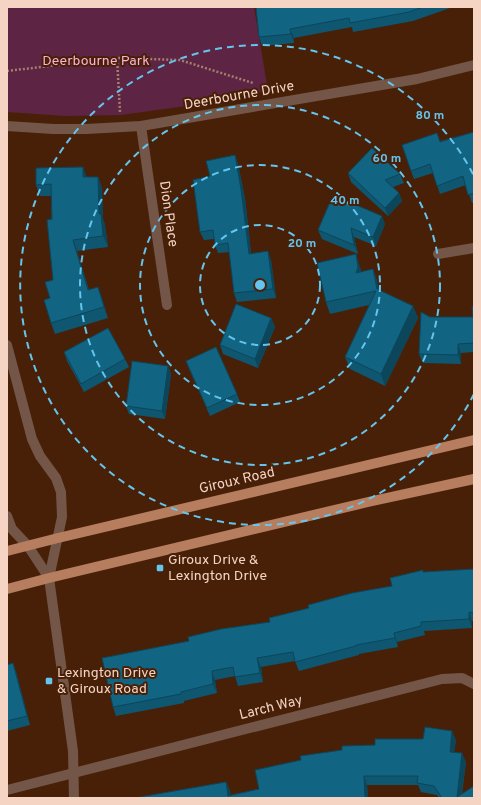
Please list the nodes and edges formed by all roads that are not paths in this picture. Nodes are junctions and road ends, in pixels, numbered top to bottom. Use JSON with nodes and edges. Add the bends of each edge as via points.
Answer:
{"nodes":[{"id":1,"x":474,"y":65,"type":"edge"},
{"id":2,"x":7,"y":126,"type":"edge"},
{"id":3,"x":141,"y":126,"type":"junction"},
{"id":4,"x":474,"y":248,"type":"edge"},
{"id":5,"x":438,"y":254,"type":"dead end"},
{"id":6,"x":167,"y":305,"type":"dead end"},
{"id":7,"x":7,"y":345,"type":"edge"},
{"id":8,"x":474,"y":440,"type":"edge"},
{"id":9,"x":474,"y":479,"type":"edge"},
{"id":10,"x":7,"y":516,"type":"edge"},
{"id":11,"x":58,"y":538,"type":"junction"},
{"id":12,"x":28,"y":546,"type":"junction"},
{"id":13,"x":7,"y":551,"type":"edge"},
{"id":14,"x":49,"y":578,"type":"junction"},
{"id":15,"x":7,"y":589,"type":"edge"},
{"id":16,"x":474,"y":684,"type":"edge"},
{"id":17,"x":74,"y":772,"type":"junction"},
{"id":18,"x":7,"y":790,"type":"edge"},
{"id":19,"x":74,"y":798,"type":"edge"}],
"edges":[{"from":1,"to":3,"type":"street","name":"Deerbourne Drive","via":[[417,78]]},
{"from":2,"to":3,"type":"street","name":"Deerbourne Drive","via":[[86,129]]},
{"from":3,"to":6,"type":"street","name":"Dion Place"},
{"from":4,"to":5,"type":"street"},
{"from":7,"to":11,"type":"street","via":[[32,439],[40,456],[56,478],[61,492],[62,517]]},
{"from":8,"to":11,"type":"main road","name":"Giroux Road"},
{"from":9,"to":14,"type":"main road"},
{"from":10,"to":12,"type":"street","via":[[12,529]]},
{"from":11,"to":12,"type":"main road","name":"Giroux Road"},
{"from":11,"to":14,"type":"street"},
{"from":12,"to":13,"type":"main road","name":"Giroux Road"},
{"from":12,"to":14,"type":"street"},
{"from":14,"to":15,"type":"main road"},
{"from":14,"to":17,"type":"street"},
{"from":16,"to":17,"type":"street","name":"Larch Way","via":[[462,678],[442,679]]},
{"from":17,"to":18,"type":"street","name":"Larch Way"},
{"from":17,"to":19,"type":"street"}]}
